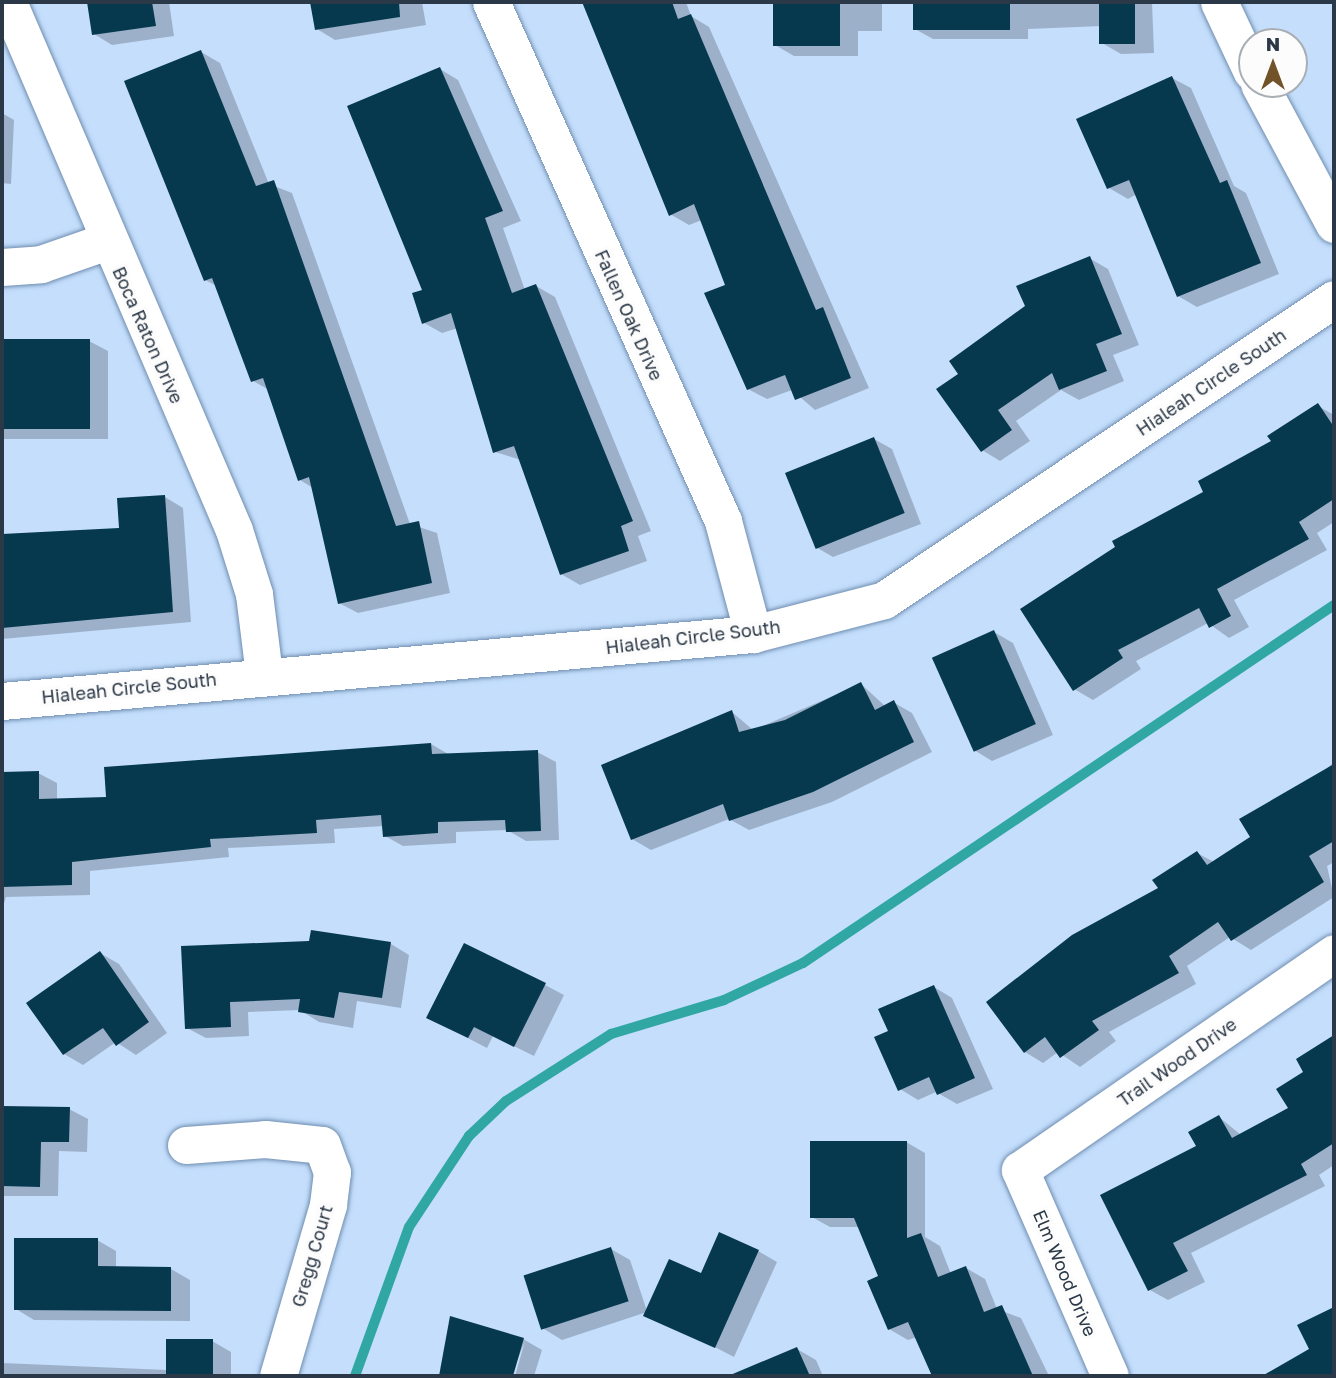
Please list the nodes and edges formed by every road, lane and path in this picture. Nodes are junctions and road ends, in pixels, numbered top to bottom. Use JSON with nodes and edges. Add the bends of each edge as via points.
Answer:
{"nodes":[{"id":1,"x":8,"y":2,"type":"edge"},
{"id":2,"x":491,"y":2,"type":"edge"},
{"id":3,"x":1219,"y":2,"type":"edge"},
{"id":4,"x":1238,"y":42,"type":"edge"},
{"id":5,"x":1266,"y":98,"type":"edge"},
{"id":6,"x":1334,"y":224,"type":"edge"},
{"id":7,"x":107,"y":241,"type":"junction"},
{"id":8,"x":2,"y":267,"type":"edge"},
{"id":9,"x":1334,"y":299,"type":"edge"},
{"id":10,"x":753,"y":634,"type":"junction"},
{"id":11,"x":264,"y":674,"type":"junction"},
{"id":12,"x":2,"y":701,"type":"edge"},
{"id":13,"x":1334,"y":953,"type":"edge"},
{"id":14,"x":186,"y":1145,"type":"dead end"},
{"id":15,"x":1020,"y":1170,"type":"joint"},
{"id":16,"x":278,"y":1376,"type":"edge"},
{"id":17,"x":1110,"y":1376,"type":"edge"}],
"edges":[{"from":1,"to":7,"type":"street","name":"Boca Raton Drive"},
{"from":2,"to":10,"type":"street","name":"Fallen Oak Drive","via":[[723,521]]},
{"from":3,"to":4,"type":"street"},
{"from":5,"to":6,"type":"street"},
{"from":7,"to":8,"type":"street","via":[[41,264]]},
{"from":7,"to":11,"type":"street","name":"Boca Raton Drive","via":[[234,530],[254,594]]},
{"from":9,"to":10,"type":"street","name":"Hialeah Circle South","via":[[884,600]]},
{"from":10,"to":11,"type":"street","name":"Hialeah Circle South"},
{"from":11,"to":12,"type":"street","name":"Hialeah Circle South"},
{"from":13,"to":15,"type":"street","name":"Trail Wood Drive"},
{"from":14,"to":16,"type":"street","name":"Gregg Court","via":[[265,1139],[322,1145],[332,1172],[328,1205]]},
{"from":15,"to":17,"type":"street","name":"Elm Wood Drive"}]}
